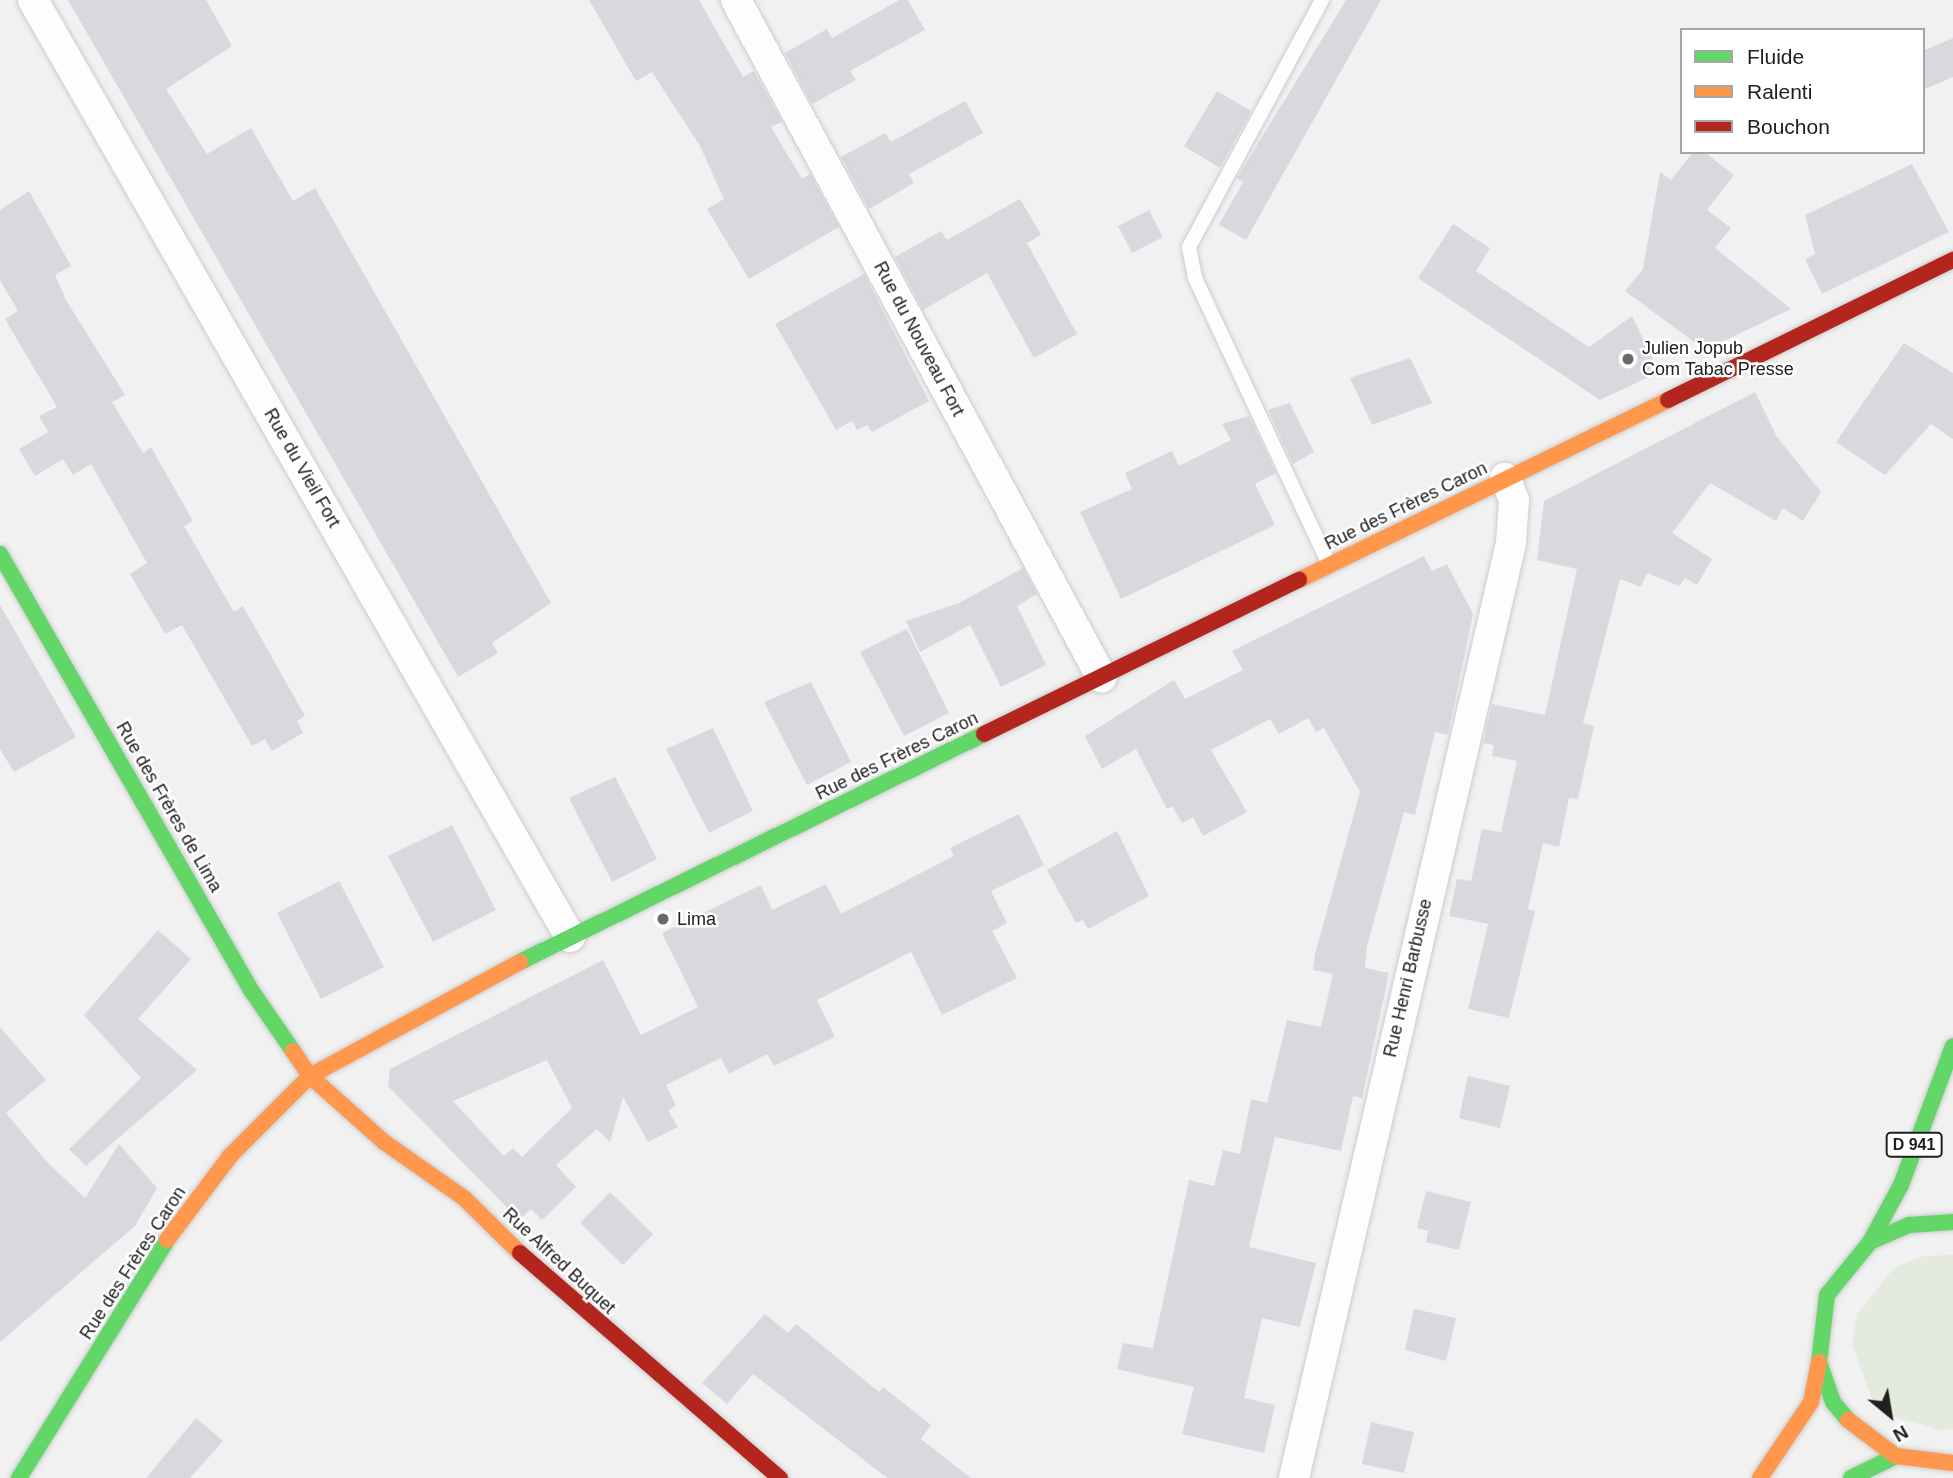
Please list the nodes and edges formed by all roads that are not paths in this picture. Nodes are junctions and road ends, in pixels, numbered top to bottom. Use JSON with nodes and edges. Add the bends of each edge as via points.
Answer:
{"nodes":[{"id":1,"x":33,"y":0,"type":"edge"},
{"id":2,"x":736,"y":0,"type":"edge"},
{"id":3,"x":1322,"y":0,"type":"edge"},
{"id":4,"x":1953,"y":260,"type":"edge"},
{"id":5,"x":1505,"y":478,"type":"junction"},
{"id":6,"x":0,"y":554,"type":"edge"},
{"id":7,"x":1329,"y":564,"type":"junction"},
{"id":8,"x":1102,"y":678,"type":"junction"},
{"id":9,"x":570,"y":937,"type":"junction"},
{"id":10,"x":1953,"y":1046,"type":"edge"},
{"id":11,"x":310,"y":1076,"type":"junction"},
{"id":12,"x":1953,"y":1222,"type":"edge"},
{"id":13,"x":1870,"y":1242,"type":"junction"},
{"id":14,"x":1819,"y":1362,"type":"junction"},
{"id":15,"x":1896,"y":1456,"type":"junction"},
{"id":16,"x":1953,"y":1463,"type":"edge"},
{"id":17,"x":19,"y":1478,"type":"edge"},
{"id":18,"x":780,"y":1478,"type":"edge"},
{"id":19,"x":1294,"y":1478,"type":"edge"},
{"id":20,"x":1760,"y":1478,"type":"edge"},
{"id":21,"x":1851,"y":1478,"type":"edge"}],
"edges":[{"from":1,"to":9,"type":"street","name":"Rue du Vieil Fort"},
{"from":2,"to":8,"type":"street","name":"Rue du Nouveau Fort"},
{"from":3,"to":7,"type":"lane","via":[[1189,247],[1195,278]]},
{"from":4,"to":5,"type":"main road","name":"Rue des Frères Caron"},
{"from":5,"to":7,"type":"main road","name":"Rue des Frères Caron"},
{"from":5,"to":19,"type":"street","name":"Rue Henri Barbusse","via":[[1514,500],[1511,543]]},
{"from":6,"to":11,"type":"main road","name":"Rue des Frères de Lima","via":[[251,990]]},
{"from":7,"to":8,"type":"main road","name":"Rue des Frères Caron"},
{"from":8,"to":9,"type":"main road","name":"Rue des Frères Caron"},
{"from":9,"to":11,"type":"main road","name":"Rue des Frères Caron","via":[[374,1036]]},
{"from":10,"to":13,"type":"main road","number":"D 941","via":[[1901,1185]]},
{"from":11,"to":17,"type":"main road","name":"Rue des Frères Caron","via":[[230,1156],[164,1245]]},
{"from":11,"to":18,"type":"main road","name":"Rue Alfred Buquet","via":[[384,1142],[464,1198],[556,1287]]},
{"from":12,"to":13,"type":"main road","via":[[1909,1225]]},
{"from":13,"to":14,"type":"main road","via":[[1828,1295]]},
{"from":14,"to":15,"type":"main road","via":[[1833,1402]]},
{"from":14,"to":20,"type":"main road","via":[[1811,1402]]},
{"from":15,"to":16,"type":"main road"},
{"from":15,"to":21,"type":"main road"}]}
